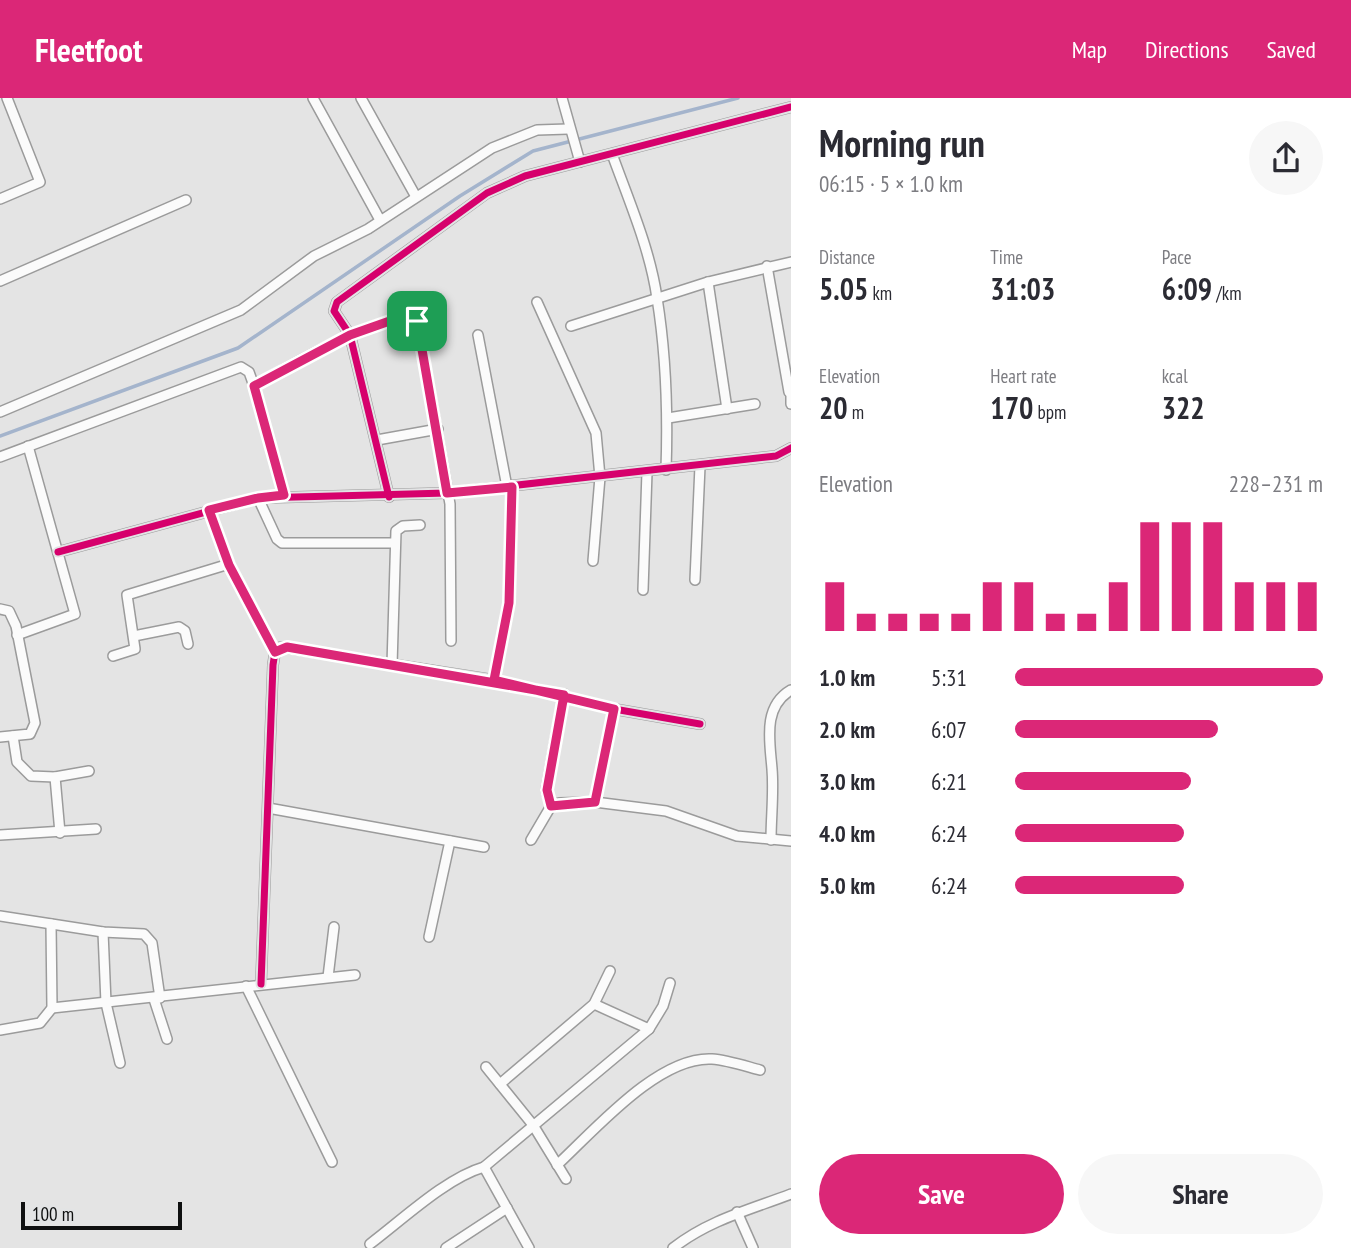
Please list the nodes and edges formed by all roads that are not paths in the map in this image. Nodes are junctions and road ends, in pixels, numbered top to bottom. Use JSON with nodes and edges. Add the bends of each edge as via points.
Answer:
{"nodes":[{"id":1,"x":7,"y":98,"type":"edge"},
{"id":2,"x":313,"y":98,"type":"edge"},
{"id":3,"x":361,"y":98,"type":"edge"},
{"id":4,"x":562,"y":98,"type":"edge"},
{"id":5,"x":791,"y":107,"type":"edge"},
{"id":6,"x":568,"y":129,"type":"junction"},
{"id":7,"x":612,"y":154,"type":"junction"},
{"id":8,"x":580,"y":162,"type":"junction"},
{"id":9,"x":415,"y":195,"type":"junction"},
{"id":10,"x":0,"y":200,"type":"edge"},
{"id":11,"x":186,"y":200,"type":"dead end"},
{"id":12,"x":380,"y":220,"type":"junction"},
{"id":13,"x":791,"y":262,"type":"edge"},
{"id":14,"x":766,"y":266,"type":"junction"},
{"id":15,"x":0,"y":281,"type":"edge"},
{"id":16,"x":708,"y":282,"type":"junction"},
{"id":17,"x":657,"y":297,"type":"junction"},
{"id":18,"x":537,"y":302,"type":"dead end"},
{"id":19,"x":571,"y":326,"type":"dead end"},
{"id":20,"x":350,"y":335,"type":"junction"},
{"id":21,"x":478,"y":335,"type":"dead end"},
{"id":22,"x":254,"y":386,"type":"junction"},
{"id":23,"x":790,"y":392,"type":"edge"},
{"id":24,"x":755,"y":404,"type":"dead end"},
{"id":25,"x":791,"y":404,"type":"edge"},
{"id":26,"x":727,"y":409,"type":"junction"},
{"id":27,"x":0,"y":412,"type":"edge"},
{"id":28,"x":668,"y":418,"type":"junction"},
{"id":29,"x":438,"y":429,"type":"junction"},
{"id":30,"x":377,"y":440,"type":"junction"},
{"id":31,"x":29,"y":446,"type":"junction"},
{"id":32,"x":791,"y":449,"type":"edge"},
{"id":33,"x":0,"y":457,"type":"edge"},
{"id":34,"x":700,"y":466,"type":"junction"},
{"id":35,"x":666,"y":470,"type":"junction"},
{"id":36,"x":647,"y":472,"type":"junction"},
{"id":37,"x":600,"y":477,"type":"junction"},
{"id":38,"x":509,"y":487,"type":"junction"},
{"id":39,"x":447,"y":493,"type":"junction"},
{"id":40,"x":284,"y":495,"type":"junction"},
{"id":41,"x":389,"y":497,"type":"junction"},
{"id":42,"x":258,"y":498,"type":"junction"},
{"id":43,"x":209,"y":510,"type":"junction"},
{"id":44,"x":420,"y":526,"type":"dead end"},
{"id":45,"x":395,"y":543,"type":"junction"},
{"id":46,"x":58,"y":552,"type":"junction"},
{"id":47,"x":593,"y":561,"type":"dead end"},
{"id":48,"x":229,"y":565,"type":"junction"},
{"id":49,"x":695,"y":580,"type":"dead end"},
{"id":50,"x":643,"y":590,"type":"dead end"},
{"id":51,"x":0,"y":609,"type":"edge"},
{"id":52,"x":17,"y":635,"type":"junction"},
{"id":53,"x":134,"y":636,"type":"junction"},
{"id":54,"x":450,"y":641,"type":"dead end"},
{"id":55,"x":188,"y":644,"type":"dead end"},
{"id":56,"x":275,"y":652,"type":"junction"},
{"id":57,"x":113,"y":656,"type":"dead end"},
{"id":58,"x":392,"y":665,"type":"junction"},
{"id":59,"x":494,"y":680,"type":"junction"},
{"id":60,"x":791,"y":690,"type":"edge"},
{"id":61,"x":564,"y":695,"type":"junction"},
{"id":62,"x":614,"y":709,"type":"junction"},
{"id":63,"x":700,"y":724,"type":"dead end"},
{"id":64,"x":13,"y":736,"type":"junction"},
{"id":65,"x":0,"y":737,"type":"edge"},
{"id":66,"x":89,"y":771,"type":"dead end"},
{"id":67,"x":55,"y":777,"type":"junction"},
{"id":68,"x":595,"y":802,"type":"junction"},
{"id":69,"x":551,"y":806,"type":"junction"},
{"id":70,"x":268,"y":808,"type":"junction"},
{"id":71,"x":96,"y":829,"type":"dead end"},
{"id":72,"x":61,"y":833,"type":"junction"},
{"id":73,"x":0,"y":835,"type":"edge"},
{"id":74,"x":531,"y":839,"type":"dead end"},
{"id":75,"x":771,"y":840,"type":"junction"},
{"id":76,"x":450,"y":841,"type":"junction"},
{"id":77,"x":791,"y":841,"type":"edge"},
{"id":78,"x":484,"y":847,"type":"dead end"},
{"id":79,"x":0,"y":916,"type":"edge"},
{"id":80,"x":51,"y":924,"type":"junction"},
{"id":81,"x":334,"y":927,"type":"dead end"},
{"id":82,"x":103,"y":932,"type":"junction"},
{"id":83,"x":429,"y":937,"type":"dead end"},
{"id":84,"x":610,"y":971,"type":"dead end"},
{"id":85,"x":355,"y":975,"type":"dead end"},
{"id":86,"x":328,"y":977,"type":"junction"},
{"id":87,"x":670,"y":983,"type":"dead end"},
{"id":88,"x":261,"y":984,"type":"junction"},
{"id":89,"x":246,"y":986,"type":"junction"},
{"id":90,"x":157,"y":998,"type":"junction"},
{"id":91,"x":106,"y":1003,"type":"junction"},
{"id":92,"x":594,"y":1004,"type":"junction"},
{"id":93,"x":52,"y":1008,"type":"junction"},
{"id":94,"x":649,"y":1028,"type":"junction"},
{"id":95,"x":0,"y":1030,"type":"edge"},
{"id":96,"x":167,"y":1039,"type":"dead end"},
{"id":97,"x":120,"y":1063,"type":"dead end"},
{"id":98,"x":486,"y":1067,"type":"dead end"},
{"id":99,"x":760,"y":1070,"type":"dead end"},
{"id":100,"x":500,"y":1084,"type":"junction"},
{"id":101,"x":533,"y":1125,"type":"junction"},
{"id":102,"x":332,"y":1162,"type":"dead end"},
{"id":103,"x":557,"y":1165,"type":"junction"},
{"id":104,"x":484,"y":1167,"type":"junction"},
{"id":105,"x":566,"y":1179,"type":"dead end"},
{"id":106,"x":791,"y":1194,"type":"edge"},
{"id":107,"x":507,"y":1208,"type":"junction"},
{"id":108,"x":737,"y":1212,"type":"junction"},
{"id":109,"x":370,"y":1244,"type":"dead end"},
{"id":110,"x":446,"y":1248,"type":"edge"},
{"id":111,"x":529,"y":1248,"type":"edge"},
{"id":112,"x":673,"y":1248,"type":"edge"},
{"id":113,"x":753,"y":1248,"type":"edge"}],
"edges":[{"from":1,"to":10,"type":"street","via":[[40,182]]},
{"from":2,"to":12,"type":"street"},
{"from":3,"to":9,"type":"street"},
{"from":4,"to":6,"type":"street"},
{"from":5,"to":7,"type":"street"},
{"from":6,"to":8,"type":"street"},
{"from":6,"to":9,"type":"street","via":[[537,130],[516,137]]},
{"from":7,"to":8,"type":"street"},
{"from":7,"to":17,"type":"street"},
{"from":8,"to":20,"type":"street","via":[[524,176],[487,193],[337,302],[334,312]]},
{"from":9,"to":12,"type":"street"},
{"from":11,"to":15,"type":"street"},
{"from":12,"to":27,"type":"street","via":[[314,256],[241,310]]},
{"from":13,"to":14,"type":"street"},
{"from":14,"to":16,"type":"street"},
{"from":14,"to":23,"type":"street"},
{"from":16,"to":17,"type":"street"},
{"from":16,"to":26,"type":"street"},
{"from":17,"to":19,"type":"street"},
{"from":17,"to":28,"type":"street"},
{"from":18,"to":37,"type":"street","via":[[596,433]]},
{"from":20,"to":22,"type":"street"},
{"from":20,"to":29,"type":"street","via":[[401,317],[417,321]]},
{"from":20,"to":30,"type":"street"},
{"from":21,"to":38,"type":"street"},
{"from":22,"to":31,"type":"street","via":[[250,372],[241,367]]},
{"from":22,"to":40,"type":"street"},
{"from":23,"to":25,"type":"street"},
{"from":24,"to":26,"type":"street"},
{"from":26,"to":28,"type":"street"},
{"from":28,"to":35,"type":"street"},
{"from":29,"to":30,"type":"street"},
{"from":29,"to":39,"type":"street"},
{"from":30,"to":41,"type":"street"},
{"from":31,"to":33,"type":"street"},
{"from":31,"to":46,"type":"street"},
{"from":32,"to":34,"type":"street","via":[[776,456]]},
{"from":34,"to":35,"type":"street"},
{"from":34,"to":49,"type":"street"},
{"from":35,"to":36,"type":"street"},
{"from":36,"to":37,"type":"street"},
{"from":36,"to":50,"type":"street"},
{"from":37,"to":38,"type":"street"},
{"from":37,"to":47,"type":"street"},
{"from":38,"to":39,"type":"street"},
{"from":38,"to":59,"type":"street","via":[[509,603]]},
{"from":39,"to":41,"type":"street"},
{"from":39,"to":54,"type":"street","via":[[452,529]]},
{"from":40,"to":41,"type":"street"},
{"from":40,"to":42,"type":"street"},
{"from":42,"to":43,"type":"street"},
{"from":42,"to":45,"type":"street","via":[[282,543]]},
{"from":43,"to":46,"type":"street"},
{"from":43,"to":48,"type":"street"},
{"from":44,"to":45,"type":"street","via":[[398,528]]},
{"from":45,"to":58,"type":"street"},
{"from":46,"to":52,"type":"street","via":[[75,614]]},
{"from":48,"to":53,"type":"street","via":[[130,593],[126,600]]},
{"from":48,"to":56,"type":"street"},
{"from":51,"to":52,"type":"street","via":[[14,618]]},
{"from":52,"to":64,"type":"street","via":[[35,723],[30,734]]},
{"from":53,"to":55,"type":"street","via":[[179,627]]},
{"from":53,"to":57,"type":"street","via":[[135,649]]},
{"from":56,"to":58,"type":"street","via":[[287,647]]},
{"from":56,"to":70,"type":"street"},
{"from":58,"to":59,"type":"street"},
{"from":59,"to":61,"type":"street"},
{"from":60,"to":75,"type":"street","via":[[772,714],[767,739],[772,769]]},
{"from":61,"to":62,"type":"street"},
{"from":61,"to":69,"type":"street","via":[[547,790]]},
{"from":62,"to":63,"type":"street"},
{"from":62,"to":68,"type":"street"},
{"from":64,"to":65,"type":"street"},
{"from":64,"to":67,"type":"street","via":[[23,771]]},
{"from":66,"to":67,"type":"street"},
{"from":67,"to":72,"type":"street"},
{"from":68,"to":69,"type":"street"},
{"from":68,"to":75,"type":"street","via":[[666,811],[737,836]]},
{"from":69,"to":74,"type":"street"},
{"from":70,"to":76,"type":"street"},
{"from":70,"to":88,"type":"street"},
{"from":71,"to":72,"type":"street"},
{"from":72,"to":73,"type":"street"},
{"from":75,"to":77,"type":"street"},
{"from":76,"to":78,"type":"street"},
{"from":76,"to":83,"type":"street"},
{"from":79,"to":80,"type":"street"},
{"from":80,"to":82,"type":"street"},
{"from":80,"to":93,"type":"street"},
{"from":81,"to":86,"type":"street"},
{"from":82,"to":90,"type":"street","via":[[149,937]]},
{"from":82,"to":91,"type":"street"},
{"from":84,"to":92,"type":"street"},
{"from":85,"to":86,"type":"street"},
{"from":86,"to":88,"type":"street"},
{"from":87,"to":94,"type":"street"},
{"from":88,"to":89,"type":"street"},
{"from":89,"to":90,"type":"street"},
{"from":89,"to":102,"type":"street"},
{"from":90,"to":91,"type":"street"},
{"from":90,"to":96,"type":"street"},
{"from":91,"to":93,"type":"street"},
{"from":91,"to":97,"type":"street"},
{"from":92,"to":94,"type":"street"},
{"from":92,"to":100,"type":"street"},
{"from":93,"to":95,"type":"street","via":[[40,1023]]},
{"from":94,"to":101,"type":"street"},
{"from":98,"to":100,"type":"street"},
{"from":99,"to":103,"type":"street","via":[[712,1059],[671,1069],[639,1090]]},
{"from":100,"to":101,"type":"street"},
{"from":101,"to":103,"type":"street"},
{"from":101,"to":104,"type":"street"},
{"from":103,"to":105,"type":"street"},
{"from":104,"to":107,"type":"street"},
{"from":104,"to":109,"type":"street","via":[[442,1191]]},
{"from":106,"to":108,"type":"street"},
{"from":107,"to":110,"type":"street"},
{"from":107,"to":111,"type":"street"},
{"from":108,"to":112,"type":"street","via":[[694,1231]]},
{"from":108,"to":113,"type":"street"}]}
